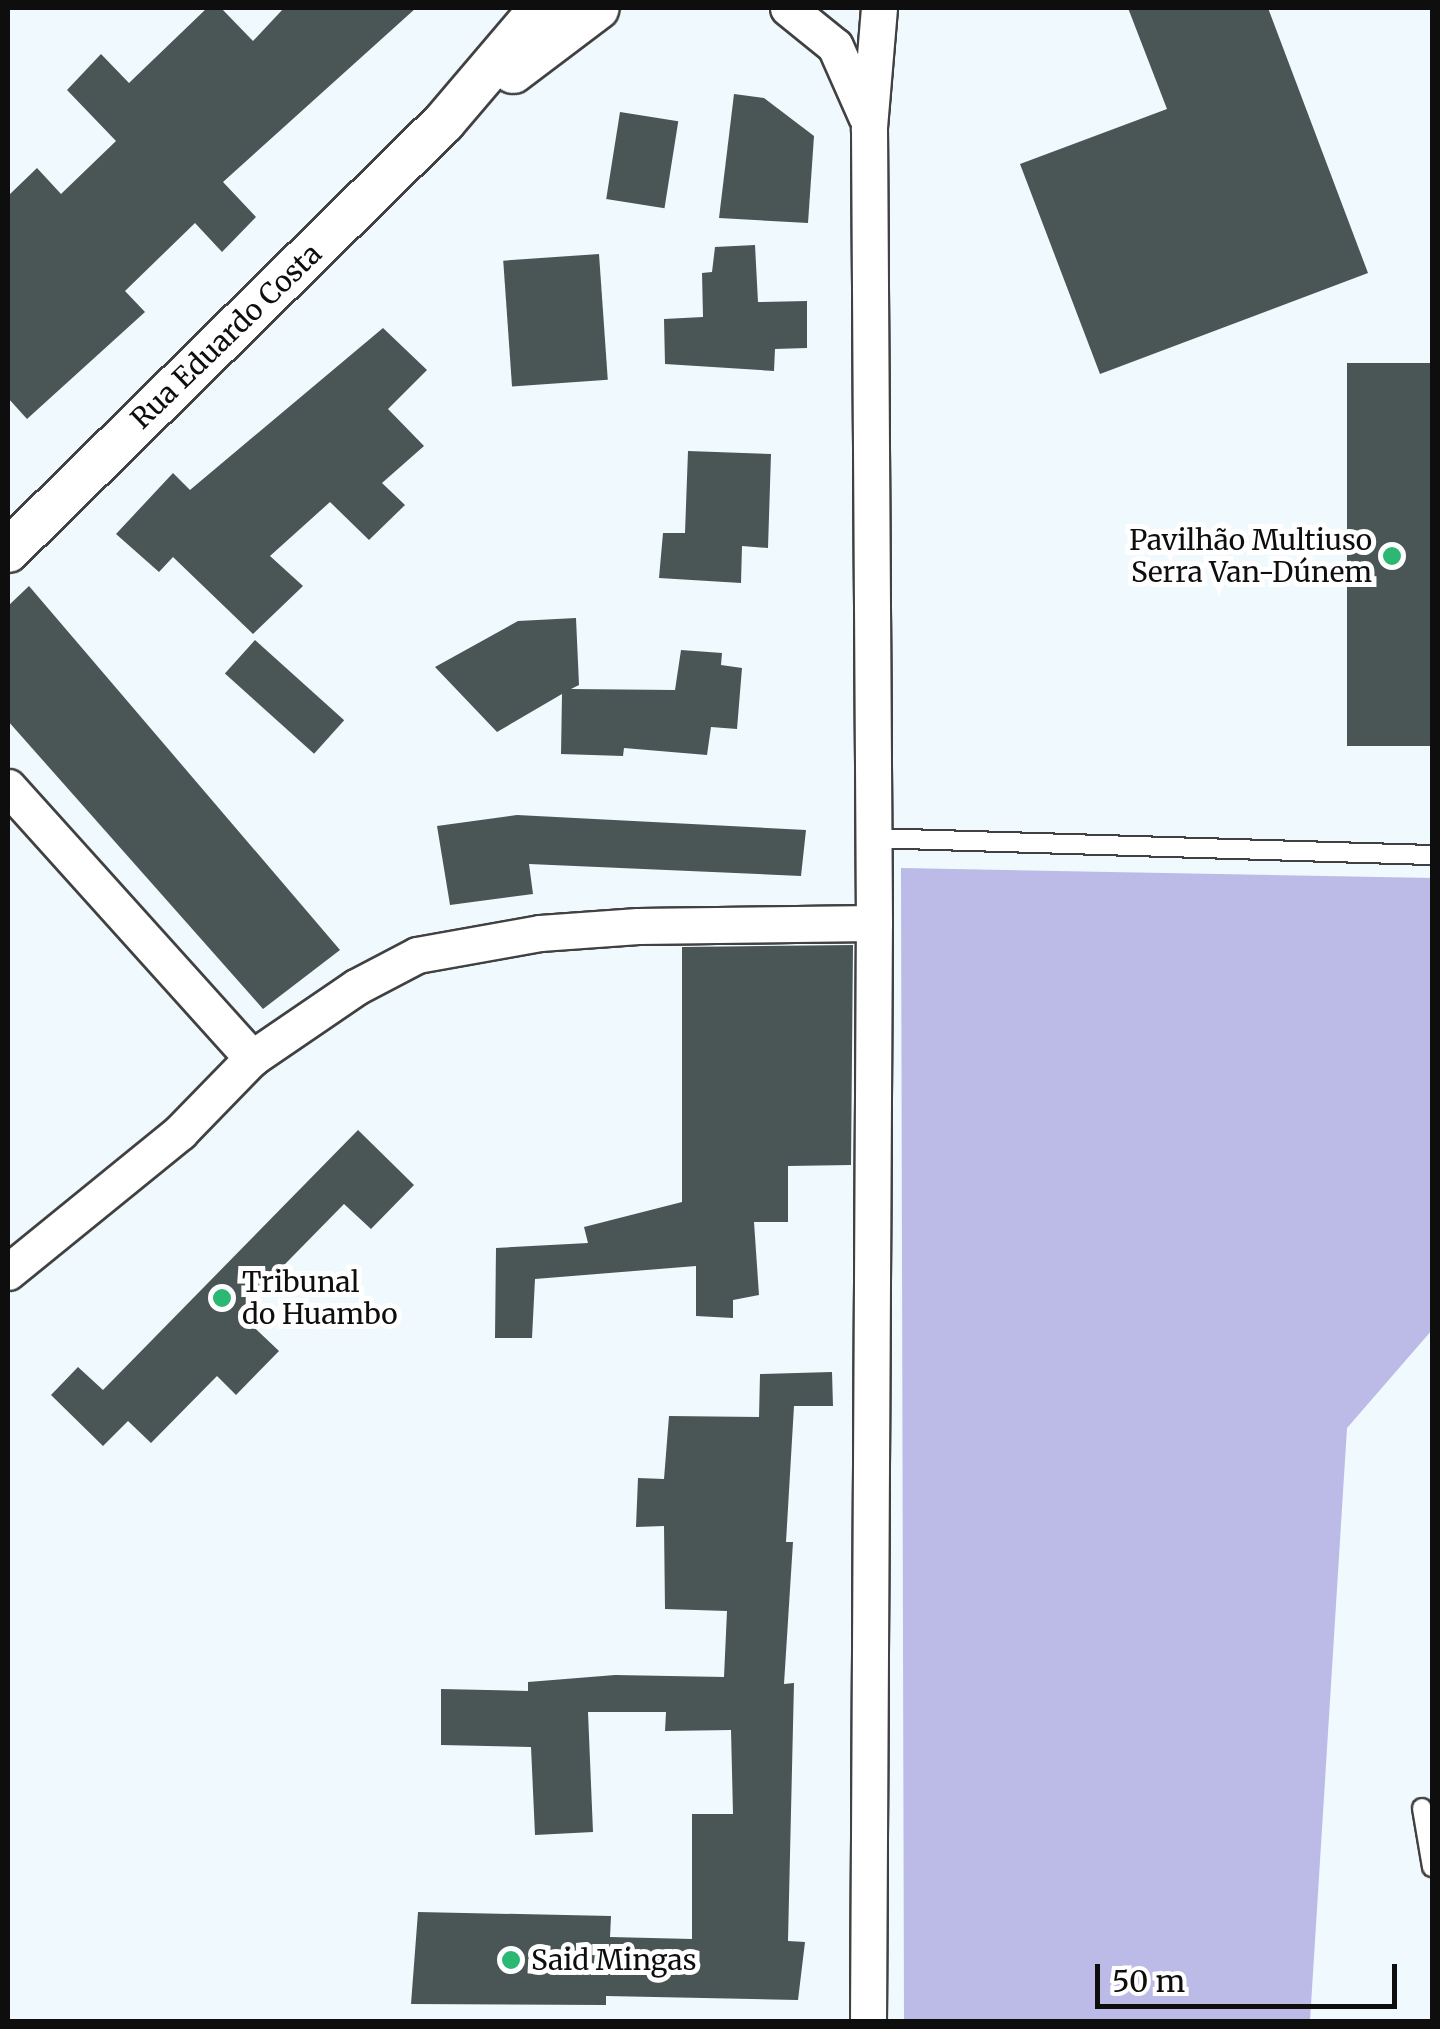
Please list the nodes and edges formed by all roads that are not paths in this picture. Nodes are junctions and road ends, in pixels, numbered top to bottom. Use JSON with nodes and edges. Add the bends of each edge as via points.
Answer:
{"nodes":[{"id":1,"x":542,"y":8,"type":"edge"},
{"id":2,"x":598,"y":8,"type":"edge"},
{"id":3,"x":788,"y":8,"type":"edge"},
{"id":4,"x":879,"y":8,"type":"edge"},
{"id":5,"x":444,"y":122,"type":"junction"},
{"id":6,"x":869,"y":127,"type":"junction"},
{"id":7,"x":8,"y":551,"type":"edge"},
{"id":8,"x":8,"y":787,"type":"edge"},
{"id":9,"x":871,"y":838,"type":"junction"},
{"id":10,"x":1432,"y":854,"type":"edge"},
{"id":11,"x":874,"y":923,"type":"junction"},
{"id":12,"x":252,"y":1058,"type":"junction"},
{"id":13,"x":8,"y":1272,"type":"edge"},
{"id":14,"x":1422,"y":1808,"type":"dead end"},
{"id":15,"x":1432,"y":1867,"type":"edge"},
{"id":16,"x":868,"y":2022,"type":"edge"}],
"edges":[{"from":1,"to":5,"type":"street","name":"Rua Eduardo Costa"},
{"from":2,"to":5,"type":"street","name":"Rua Eduardo Costa"},
{"from":3,"to":6,"type":"street","via":[[835,46]]},
{"from":4,"to":6,"type":"street"},
{"from":5,"to":7,"type":"street","name":"Rua Eduardo Costa"},
{"from":6,"to":9,"type":"street"},
{"from":8,"to":12,"type":"street"},
{"from":9,"to":10,"type":"lane"},
{"from":9,"to":11,"type":"street"},
{"from":11,"to":12,"type":"street","via":[[638,926],[540,933],[417,955],[356,987]]},
{"from":11,"to":16,"type":"street"},
{"from":12,"to":13,"type":"street","via":[[180,1132]]},
{"from":14,"to":15,"type":"lane"}]}
